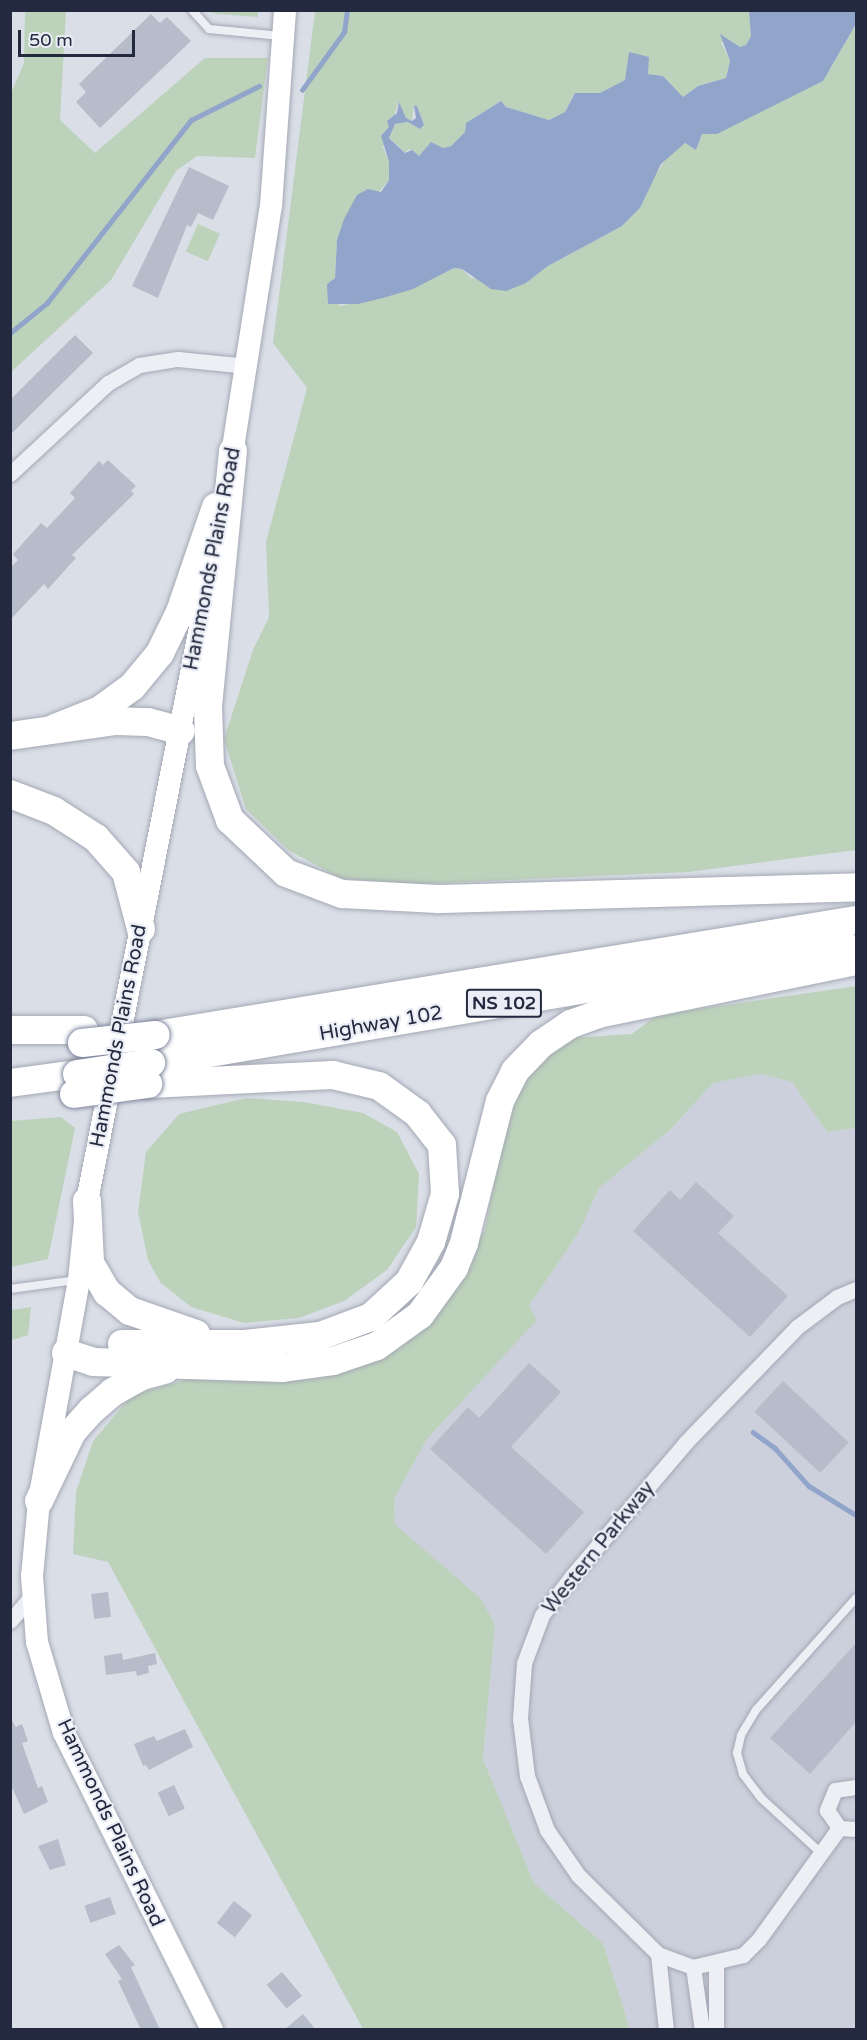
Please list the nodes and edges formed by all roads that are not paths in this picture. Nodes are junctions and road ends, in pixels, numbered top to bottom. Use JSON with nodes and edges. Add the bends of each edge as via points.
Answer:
{"nodes":[{"id":1,"x":192,"y":10,"type":"edge"},
{"id":2,"x":285,"y":10,"type":"edge"},
{"id":3,"x":283,"y":36,"type":"junction"},
{"id":4,"x":248,"y":366,"type":"junction"},
{"id":5,"x":232,"y":458,"type":"junction"},
{"id":6,"x":10,"y":474,"type":"edge"},
{"id":7,"x":55,"y":728,"type":"junction"},
{"id":8,"x":181,"y":731,"type":"junction"},
{"id":9,"x":10,"y":736,"type":"edge"},
{"id":10,"x":10,"y":794,"type":"edge"},
{"id":11,"x":856,"y":887,"type":"edge"},
{"id":12,"x":856,"y":920,"type":"edge"},
{"id":13,"x":141,"y":929,"type":"junction"},
{"id":14,"x":856,"y":943,"type":"edge"},
{"id":15,"x":856,"y":961,"type":"edge"},
{"id":16,"x":10,"y":1030,"type":"edge"},
{"id":17,"x":83,"y":1037,"type":"junction"},
{"id":18,"x":10,"y":1050,"type":"edge"},
{"id":19,"x":150,"y":1073,"type":"junction"},
{"id":20,"x":10,"y":1083,"type":"edge"},
{"id":21,"x":75,"y":1084,"type":"junction"},
{"id":22,"x":10,"y":1099,"type":"edge"},
{"id":23,"x":87,"y":1201,"type":"junction"},
{"id":24,"x":79,"y":1280,"type":"junction"},
{"id":25,"x":856,"y":1289,"type":"edge"},
{"id":26,"x":10,"y":1290,"type":"edge"},
{"id":27,"x":245,"y":1344,"type":"junction"},
{"id":28,"x":66,"y":1353,"type":"junction"},
{"id":29,"x":187,"y":1365,"type":"junction"},
{"id":30,"x":39,"y":1501,"type":"junction"},
{"id":31,"x":32,"y":1596,"type":"junction"},
{"id":32,"x":856,"y":1598,"type":"edge"},
{"id":33,"x":10,"y":1621,"type":"edge"},
{"id":34,"x":856,"y":1787,"type":"edge"},
{"id":35,"x":839,"y":1828,"type":"junction"},
{"id":36,"x":856,"y":1828,"type":"edge"},
{"id":37,"x":821,"y":1852,"type":"junction"},
{"id":38,"x":658,"y":1954,"type":"junction"},
{"id":39,"x":716,"y":1964,"type":"junction"},
{"id":40,"x":693,"y":1967,"type":"junction"},
{"id":41,"x":212,"y":2030,"type":"edge"},
{"id":42,"x":666,"y":2030,"type":"edge"},
{"id":43,"x":702,"y":2030,"type":"edge"},
{"id":44,"x":716,"y":2030,"type":"edge"}],
"edges":[{"from":1,"to":3,"type":"lane","via":[[210,29]]},
{"from":2,"to":3,"type":"main road","name":"Hammonds Plains Road"},
{"from":3,"to":4,"type":"main road","name":"Hammonds Plains Road","via":[[271,206]]},
{"from":4,"to":5,"type":"main road","name":"Hammonds Plains Road"},
{"from":4,"to":6,"type":"street","via":[[178,358],[139,365],[108,383]]},
{"from":5,"to":7,"type":"highway","via":[[180,612],[160,653],[132,687],[100,710]]},
{"from":5,"to":8,"type":"main road","name":"Hammonds Plains Road"},
{"from":5,"to":11,"type":"highway","via":[[208,707],[210,766],[230,820],[286,873],[342,894],[438,899]]},
{"from":7,"to":8,"type":"highway","via":[[116,721],[148,722]]},
{"from":7,"to":9,"type":"highway"},
{"from":8,"to":13,"type":"main road","name":"Hammonds Plains Road"},
{"from":10,"to":13,"type":"highway","via":[[54,811],[96,838],[126,872]]},
{"from":12,"to":17,"type":"highway","name":"Highway 102","number":"NS 102","bridge":true,"via":[[258,1018]]},
{"from":13,"to":23,"type":"main road","name":"Hammonds Plains Road"},
{"from":14,"to":19,"type":"highway","name":"Highway 102","number":"NS 102"},
{"from":15,"to":29,"type":"highway","via":[[598,1014],[563,1029],[529,1054],[503,1094],[461,1251],[445,1284],[420,1315],[385,1342],[333,1361],[283,1368]]},
{"from":16,"to":17,"type":"highway"},
{"from":17,"to":18,"type":"highway","name":"Highway 102","number":"NS 102"},
{"from":19,"to":21,"type":"highway","name":"Highway 102","number":"NS 102","bridge":true},
{"from":19,"to":27,"type":"highway","via":[[333,1075],[379,1086],[418,1114],[442,1145],[445,1194],[431,1242],[409,1282],[371,1317],[320,1336]]},
{"from":20,"to":21,"type":"highway","name":"Highway 102","number":"NS 102"},
{"from":21,"to":22,"type":"highway"},
{"from":23,"to":24,"type":"main road","name":"Hammonds Plains Road"},
{"from":23,"to":27,"type":"highway","via":[[90,1263],[107,1292],[130,1311],[158,1323]]},
{"from":24,"to":26,"type":"lane"},
{"from":24,"to":28,"type":"main road","name":"Hammonds Plains Road"},
{"from":25,"to":38,"type":"street","name":"Western Parkway","via":[[837,1297],[797,1327],[685,1443],[542,1615],[525,1663],[520,1718],[527,1776],[547,1830],[578,1875]]},
{"from":27,"to":28,"type":"highway","via":[[96,1344]]},
{"from":28,"to":29,"type":"highway","via":[[93,1362]]},
{"from":28,"to":30,"type":"main road","name":"Hammonds Plains Road"},
{"from":29,"to":30,"type":"highway","via":[[142,1376],[113,1392],[92,1410],[72,1432]]},
{"from":30,"to":31,"type":"main road","name":"Hammonds Plains Road"},
{"from":31,"to":33,"type":"street"},
{"from":31,"to":41,"type":"main road","name":"Hammonds Plains Road","via":[[37,1642],[64,1734]]},
{"from":32,"to":37,"type":"lane","via":[[756,1710],[741,1735],[737,1753],[744,1774],[761,1798]]},
{"from":34,"to":35,"type":"street","via":[[842,1787],[830,1796],[826,1810]]},
{"from":35,"to":36,"type":"street"},
{"from":35,"to":37,"type":"street","name":"Western Parkway"},
{"from":37,"to":39,"type":"street","name":"Western Parkway","via":[[759,1939],[743,1955]]},
{"from":38,"to":40,"type":"street","name":"Western Parkway"},
{"from":38,"to":42,"type":"street"},
{"from":39,"to":40,"type":"street","name":"Western Parkway"},
{"from":39,"to":44,"type":"street"},
{"from":40,"to":43,"type":"street"}]}
